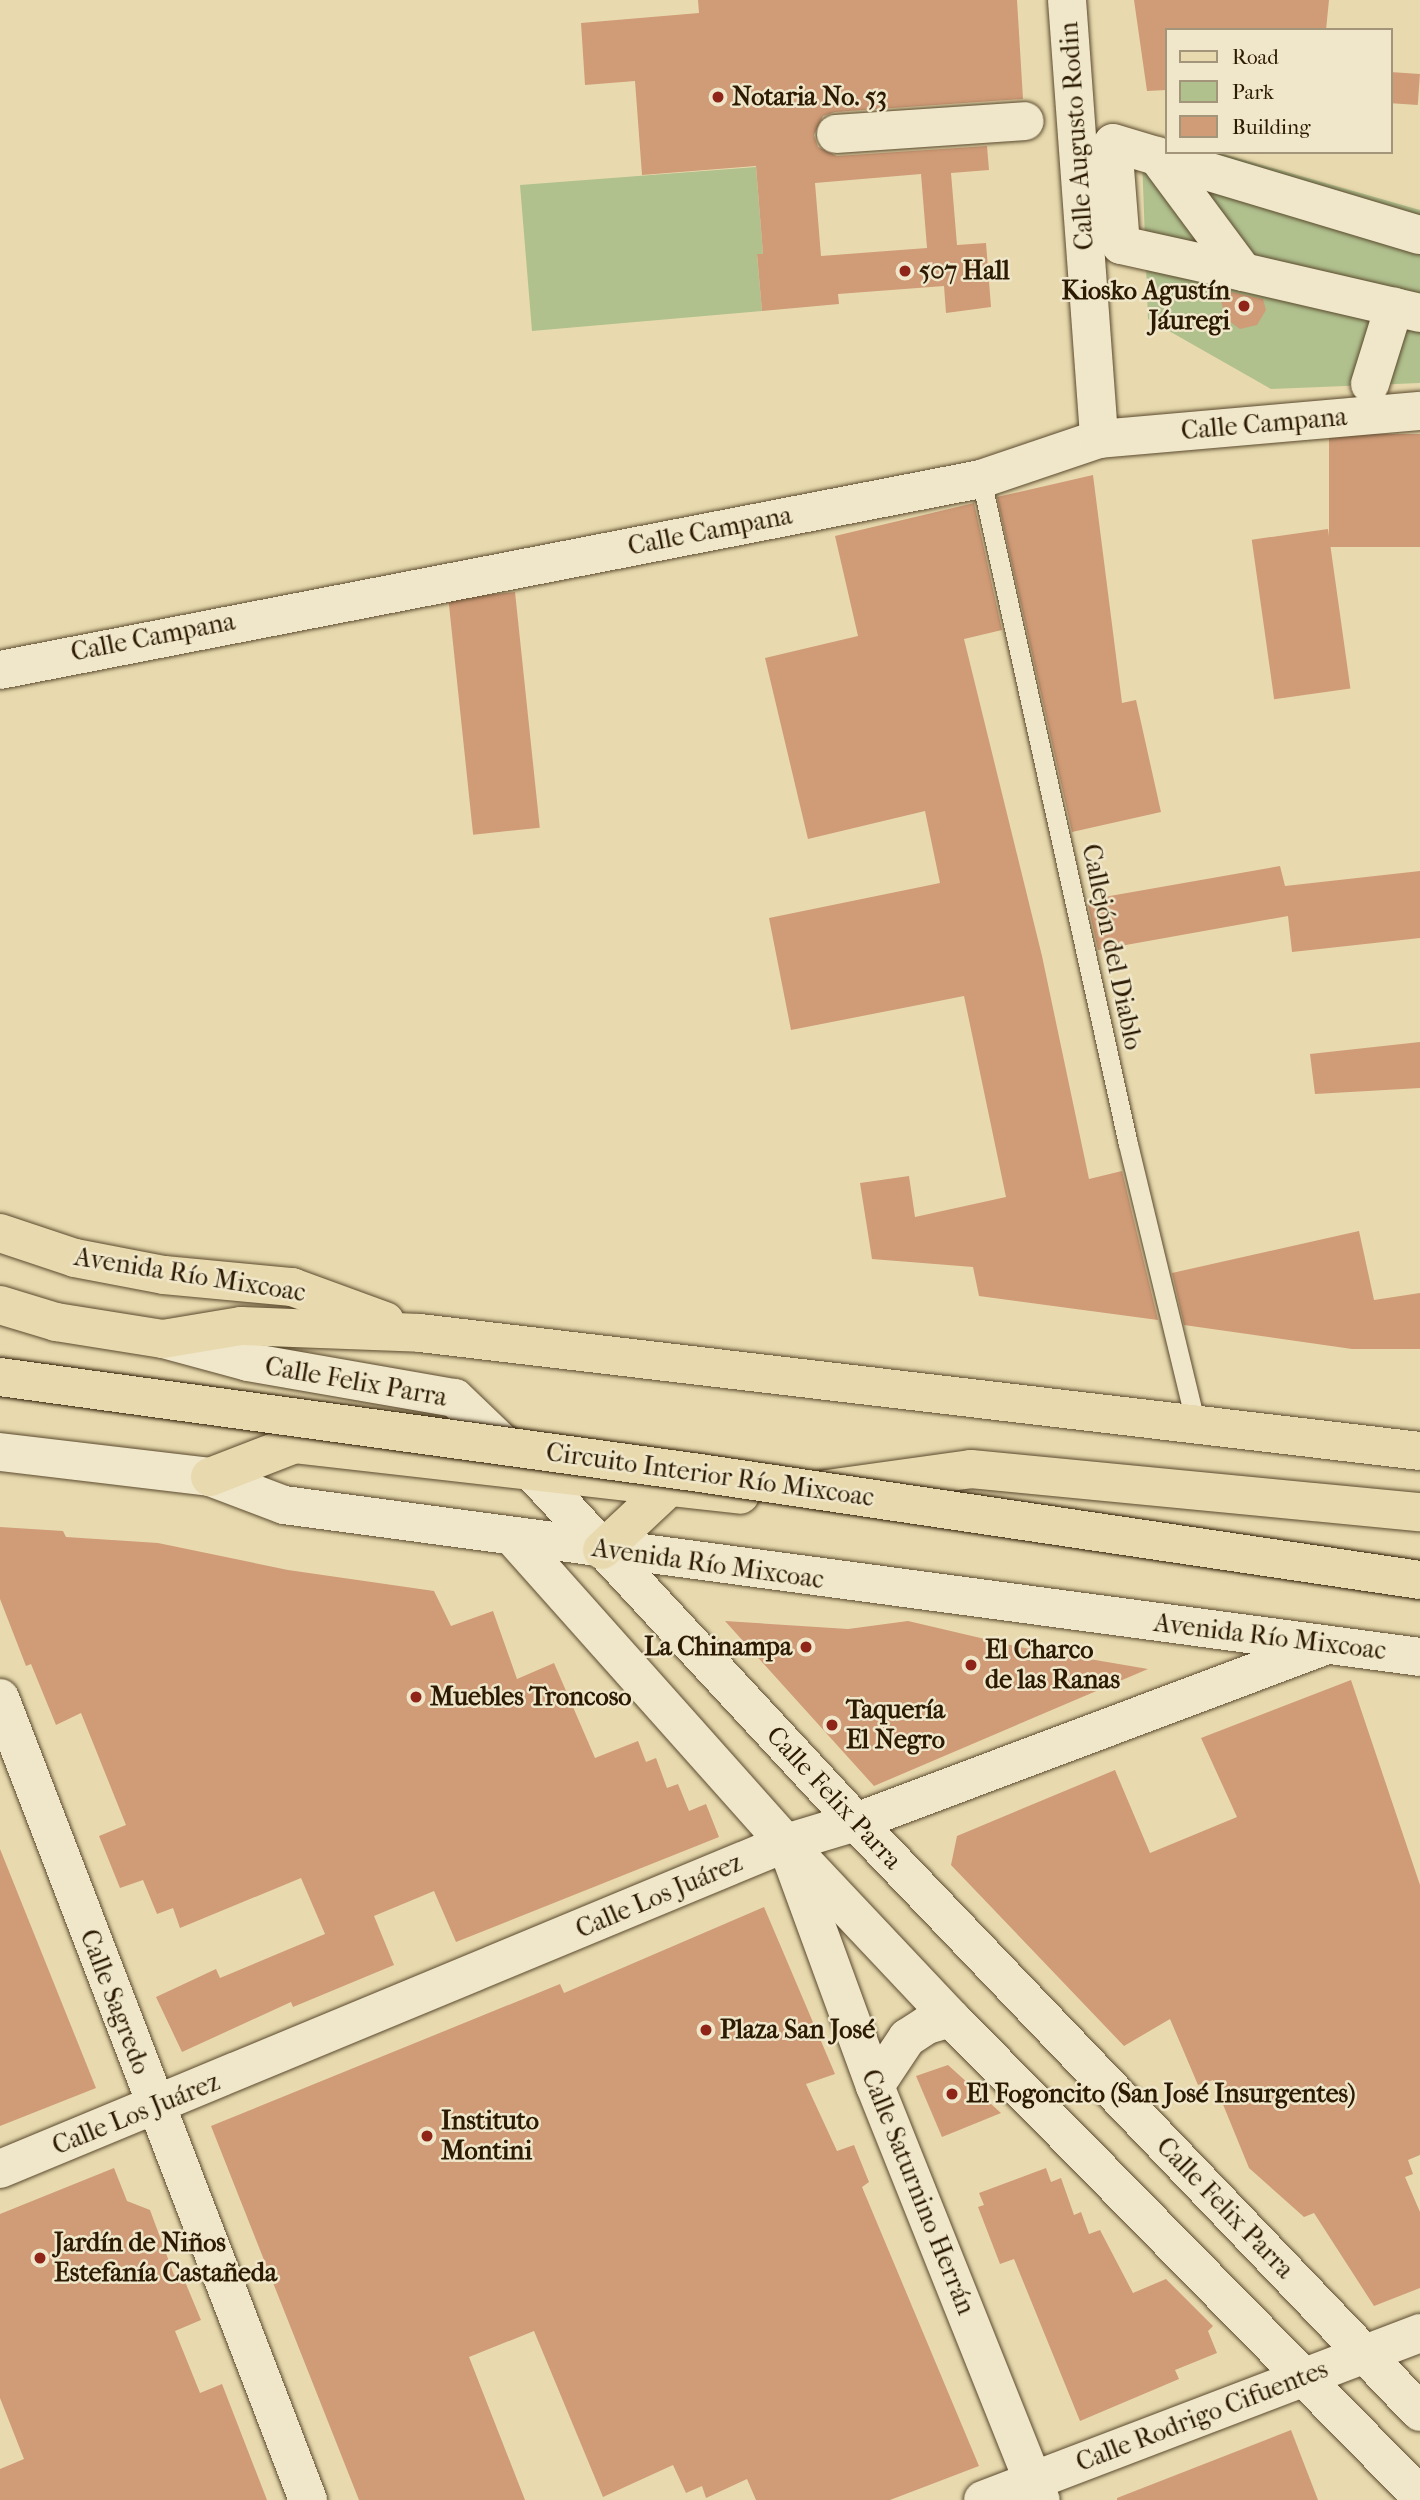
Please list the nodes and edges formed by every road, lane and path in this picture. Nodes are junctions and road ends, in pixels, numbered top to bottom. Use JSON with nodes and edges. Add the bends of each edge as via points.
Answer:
{"nodes":[{"id":1,"x":1067,"y":0,"type":"edge"},
{"id":2,"x":1025,"y":121,"type":"dead end"},
{"id":3,"x":836,"y":134,"type":"dead end"},
{"id":4,"x":1157,"y":156,"type":"junction"},
{"id":5,"x":1420,"y":235,"type":"edge"},
{"id":6,"x":1243,"y":272,"type":"junction"},
{"id":7,"x":1407,"y":310,"type":"edge"},
{"id":8,"x":1370,"y":384,"type":"dead end"},
{"id":9,"x":1420,"y":411,"type":"edge"},
{"id":10,"x":1099,"y":439,"type":"junction"},
{"id":11,"x":981,"y":479,"type":"junction"},
{"id":12,"x":0,"y":670,"type":"edge"},
{"id":13,"x":0,"y":1233,"type":"edge"},
{"id":14,"x":0,"y":1305,"type":"edge"},
{"id":15,"x":420,"y":1333,"type":"junction"},
{"id":16,"x":163,"y":1339,"type":"junction"},
{"id":17,"x":0,"y":1377,"type":"edge"},
{"id":18,"x":1196,"y":1425,"type":"junction"},
{"id":19,"x":1420,"y":1451,"type":"edge"},
{"id":20,"x":0,"y":1452,"type":"edge"},
{"id":21,"x":533,"y":1473,"type":"junction"},
{"id":22,"x":210,"y":1477,"type":"junction"},
{"id":23,"x":667,"y":1489,"type":"junction"},
{"id":24,"x":1420,"y":1512,"type":"edge"},
{"id":25,"x":513,"y":1537,"type":"junction"},
{"id":26,"x":603,"y":1550,"type":"junction"},
{"id":27,"x":1420,"y":1580,"type":"edge"},
{"id":28,"x":1327,"y":1645,"type":"junction"},
{"id":29,"x":1420,"y":1657,"type":"edge"},
{"id":30,"x":0,"y":1698,"type":"edge"},
{"id":31,"x":856,"y":1822,"type":"junction"},
{"id":32,"x":786,"y":1843,"type":"junction"},
{"id":33,"x":951,"y":2018,"type":"junction"},
{"id":34,"x":876,"y":2086,"type":"junction"},
{"id":35,"x":155,"y":2108,"type":"junction"},
{"id":36,"x":0,"y":2169,"type":"edge"},
{"id":37,"x":1420,"y":2333,"type":"edge"},
{"id":38,"x":1366,"y":2355,"type":"junction"},
{"id":39,"x":1306,"y":2376,"type":"junction"},
{"id":40,"x":1420,"y":2412,"type":"edge"},
{"id":41,"x":1037,"y":2490,"type":"edge"},
{"id":42,"x":1420,"y":2497,"type":"edge"},
{"id":43,"x":308,"y":2500,"type":"edge"},
{"id":44,"x":983,"y":2500,"type":"edge"}],
"edges":[{"from":1,"to":10,"type":"street","name":"Calle Augusto Rodin"},
{"from":2,"to":3,"type":"street"},
{"from":4,"to":5,"type":"street"},
{"from":4,"to":6,"type":"street"},
{"from":4,"to":6,"type":"street","via":[[1113,143],[1121,245]]},
{"from":6,"to":7,"type":"street"},
{"from":7,"to":8,"type":"street"},
{"from":9,"to":10,"type":"street","name":"Calle Campana"},
{"from":10,"to":11,"type":"street","name":"Calle Campana"},
{"from":11,"to":12,"type":"street","name":"Calle Campana"},
{"from":11,"to":18,"type":"lane","name":"Callejón del Diablo","via":[[1128,1144]]},
{"from":13,"to":15,"type":"main road","name":"Avenida Río Mixcoac","via":[[75,1258],[164,1275],[292,1287]]},
{"from":14,"to":16,"type":"main road","name":"Avenida Río Mixcoac","via":[[56,1322]]},
{"from":15,"to":16,"type":"main road","name":"Avenida Río Mixcoac","via":[[241,1326]]},
{"from":15,"to":18,"type":"main road","name":"Avenida Río Mixcoac"},
{"from":16,"to":21,"type":"street","name":"Calle Felix Parra","via":[[248,1362],[456,1398]]},
{"from":17,"to":27,"type":"main road","name":"Circuito Interior Río Mixcoac","bridge":true,"via":[[720,1476]]},
{"from":18,"to":19,"type":"main road","name":"Avenida Río Mixcoac"},
{"from":20,"to":22,"type":"street","name":"Avenida Río Mixcoac"},
{"from":21,"to":22,"type":"main road","via":[[295,1444]]},
{"from":21,"to":23,"type":"main road"},
{"from":21,"to":26,"type":"street","name":"Calle Felix Parra"},
{"from":22,"to":25,"type":"street","name":"Avenida Río Mixcoac","via":[[284,1505]]},
{"from":23,"to":24,"type":"main road","via":[[789,1494],[971,1469]]},
{"from":23,"to":26,"type":"main road"},
{"from":25,"to":26,"type":"street","name":"Avenida Río Mixcoac"},
{"from":25,"to":32,"type":"street"},
{"from":26,"to":28,"type":"street","name":"Avenida Río Mixcoac"},
{"from":26,"to":31,"type":"street","name":"Calle Felix Parra"},
{"from":28,"to":29,"type":"street","name":"Avenida Río Mixcoac"},
{"from":28,"to":31,"type":"street","name":"Calle Los Juárez"},
{"from":30,"to":35,"type":"street","name":"Calle Sagredo"},
{"from":31,"to":32,"type":"street","name":"Calle Los Juárez"},
{"from":31,"to":38,"type":"street","name":"Calle Felix Parra"},
{"from":32,"to":33,"type":"street"},
{"from":32,"to":34,"type":"street","name":"Calle Saturnino Herrán"},
{"from":32,"to":35,"type":"street","name":"Calle Los Juárez"},
{"from":33,"to":34,"type":"street","via":[[927,2025],[907,2038]]},
{"from":33,"to":39,"type":"street"},
{"from":34,"to":41,"type":"street","name":"Calle Saturnino Herrán"},
{"from":35,"to":36,"type":"street","name":"Calle Los Juárez"},
{"from":35,"to":43,"type":"street","name":"Calle Sagredo"},
{"from":37,"to":38,"type":"street","name":"Calle Rodrigo Cifuentes"},
{"from":38,"to":39,"type":"street","name":"Calle Rodrigo Cifuentes"},
{"from":38,"to":40,"type":"street","name":"Calle Felix Parra"},
{"from":39,"to":41,"type":"street","name":"Calle Rodrigo Cifuentes"},
{"from":39,"to":42,"type":"street"},
{"from":41,"to":44,"type":"street","name":"Calle Rodrigo Cifuentes"}]}
